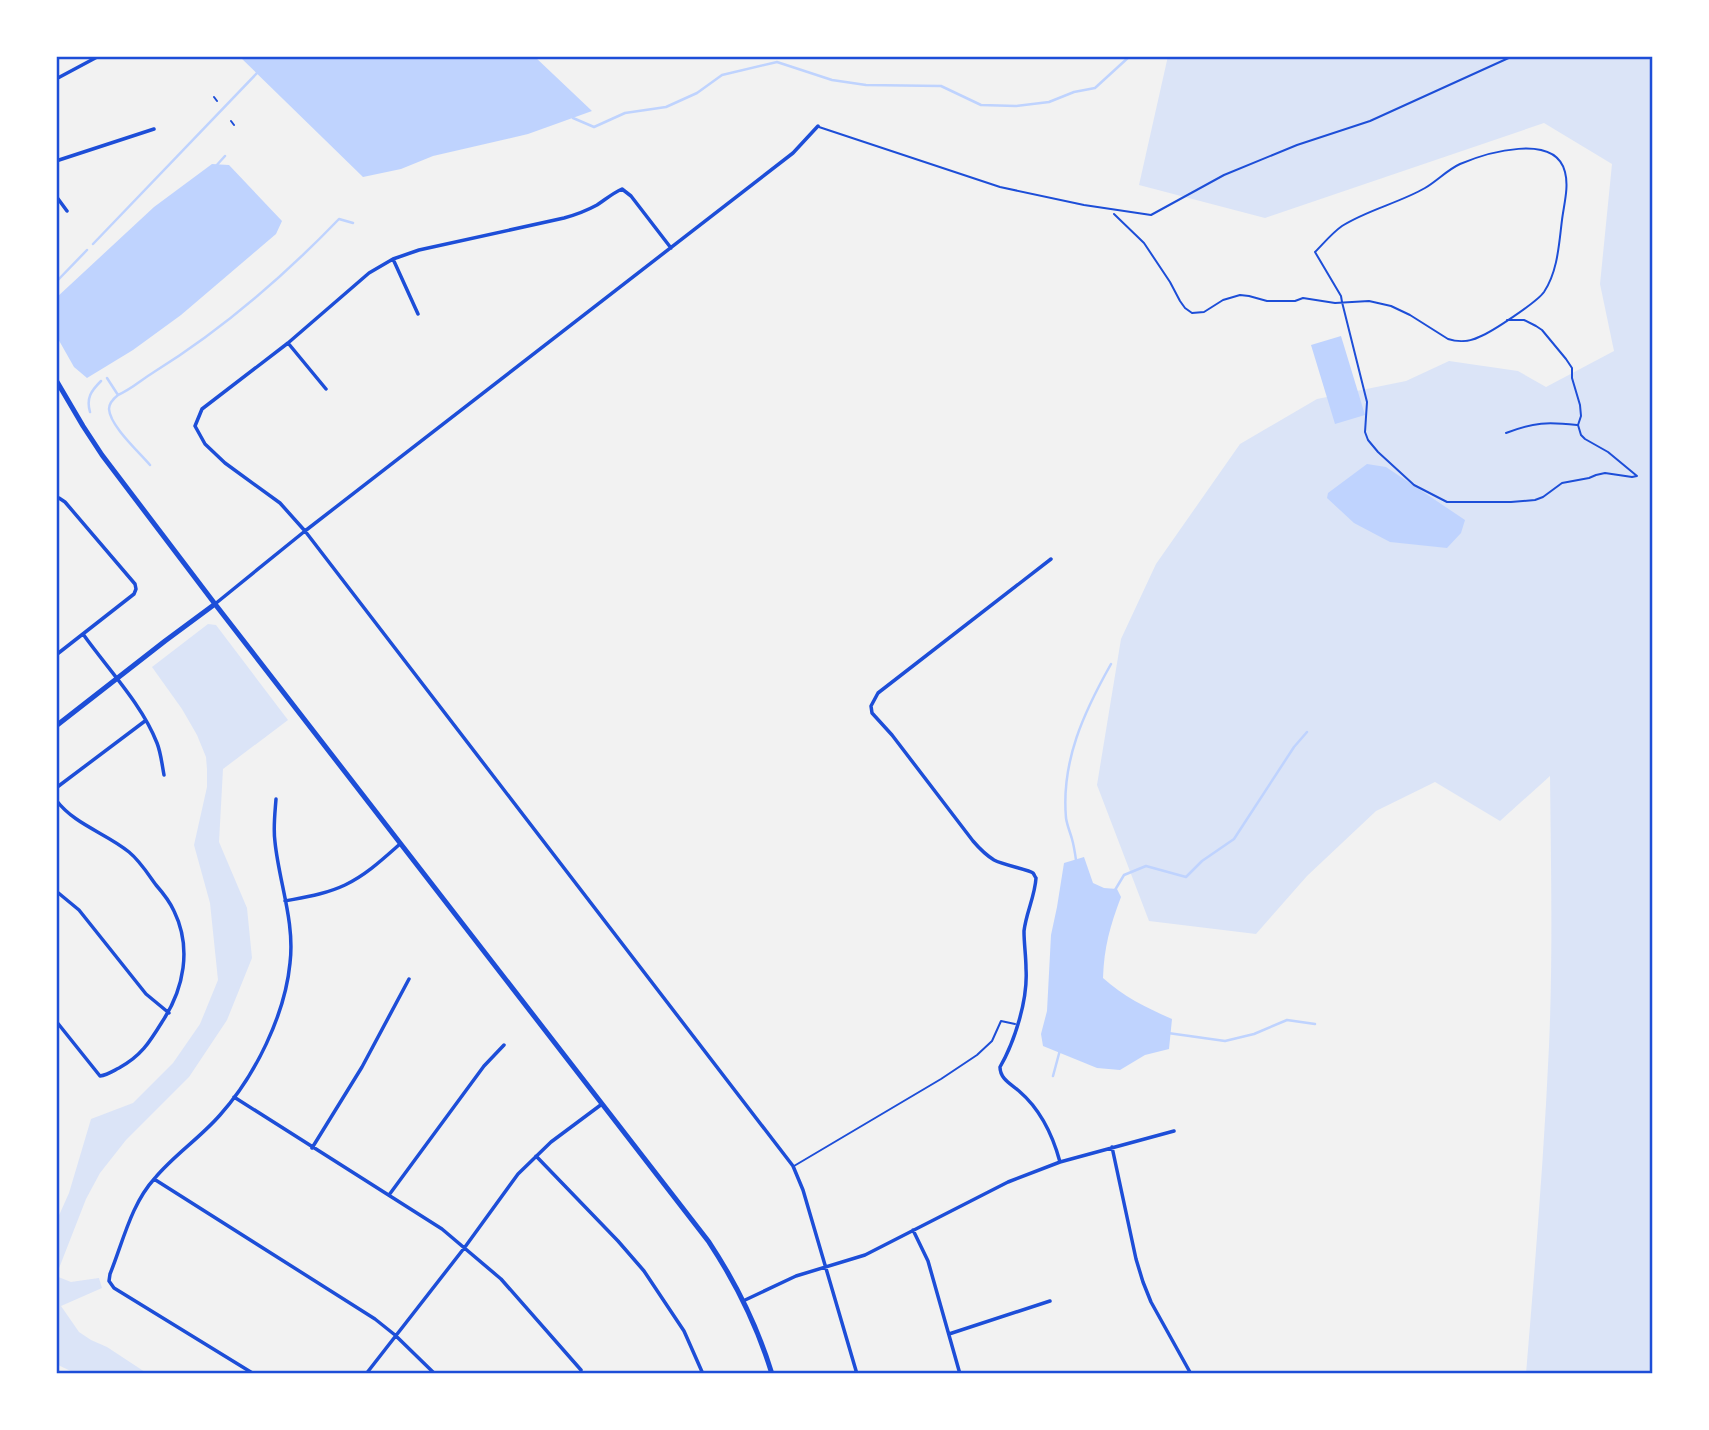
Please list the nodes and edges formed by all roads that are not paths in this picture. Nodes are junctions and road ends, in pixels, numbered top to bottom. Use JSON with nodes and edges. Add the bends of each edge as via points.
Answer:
{"nodes":[{"id":1,"x":99,"y":56,"type":"edge"},
{"id":2,"x":1513,"y":56,"type":"edge"},
{"id":3,"x":56,"y":79,"type":"edge"},
{"id":4,"x":818,"y":126,"type":"joint"},
{"id":5,"x":154,"y":129,"type":"dead end"},
{"id":6,"x":56,"y":161,"type":"edge"},
{"id":7,"x":56,"y":196,"type":"edge"},
{"id":8,"x":67,"y":211,"type":"dead end"},
{"id":9,"x":671,"y":248,"type":"junction"},
{"id":10,"x":393,"y":259,"type":"junction"},
{"id":11,"x":418,"y":314,"type":"dead end"},
{"id":12,"x":288,"y":343,"type":"junction"},
{"id":13,"x":56,"y":380,"type":"edge"},
{"id":14,"x":326,"y":388,"type":"dead end"},
{"id":15,"x":57,"y":498,"type":"edge"},
{"id":16,"x":304,"y":531,"type":"junction"},
{"id":17,"x":1051,"y":559,"type":"dead end"},
{"id":18,"x":215,"y":604,"type":"junction"},
{"id":19,"x":83,"y":634,"type":"junction"},
{"id":20,"x":56,"y":655,"type":"edge"},
{"id":21,"x":116,"y":679,"type":"junction"},
{"id":22,"x":145,"y":721,"type":"junction"},
{"id":23,"x":56,"y":726,"type":"edge"},
{"id":24,"x":164,"y":775,"type":"dead end"},
{"id":25,"x":56,"y":788,"type":"edge"},
{"id":26,"x":276,"y":799,"type":"dead end"},
{"id":27,"x":56,"y":800,"type":"edge"},
{"id":28,"x":401,"y":844,"type":"junction"},
{"id":29,"x":56,"y":891,"type":"edge"},
{"id":30,"x":285,"y":901,"type":"junction"},
{"id":31,"x":409,"y":979,"type":"dead end"},
{"id":32,"x":169,"y":1013,"type":"junction"},
{"id":33,"x":56,"y":1021,"type":"edge"},
{"id":34,"x":1017,"y":1025,"type":"junction"},
{"id":35,"x":504,"y":1045,"type":"dead end"},
{"id":36,"x":234,"y":1097,"type":"junction"},
{"id":37,"x":601,"y":1104,"type":"junction"},
{"id":38,"x":1174,"y":1131,"type":"dead end"},
{"id":39,"x":1112,"y":1147,"type":"junction"},
{"id":40,"x":312,"y":1148,"type":"junction"},
{"id":41,"x":536,"y":1156,"type":"junction"},
{"id":42,"x":1060,"y":1162,"type":"junction"},
{"id":43,"x":793,"y":1166,"type":"junction"},
{"id":44,"x":153,"y":1179,"type":"junction"},
{"id":45,"x":388,"y":1195,"type":"junction"},
{"id":46,"x":913,"y":1230,"type":"junction"},
{"id":47,"x":464,"y":1247,"type":"junction"},
{"id":48,"x":826,"y":1268,"type":"junction"},
{"id":49,"x":743,"y":1301,"type":"junction"},
{"id":50,"x":1050,"y":1301,"type":"dead end"},
{"id":51,"x":949,"y":1334,"type":"junction"},
{"id":52,"x":395,"y":1335,"type":"junction"},
{"id":53,"x":581,"y":1370,"type":"dead end"},
{"id":54,"x":254,"y":1374,"type":"edge"},
{"id":55,"x":366,"y":1374,"type":"edge"},
{"id":56,"x":435,"y":1374,"type":"edge"},
{"id":57,"x":703,"y":1374,"type":"edge"},
{"id":58,"x":772,"y":1374,"type":"edge"},
{"id":59,"x":857,"y":1374,"type":"edge"},
{"id":60,"x":960,"y":1374,"type":"edge"},
{"id":61,"x":1191,"y":1374,"type":"edge"}],
"edges":[{"from":1,"to":3,"type":"street"},
{"from":2,"to":4,"type":"lane","via":[[1370,121],[1224,176],[1151,215],[1000,187]]},
{"from":4,"to":9,"type":"street","via":[[793,153]]},
{"from":5,"to":6,"type":"street"},
{"from":7,"to":8,"type":"street"},
{"from":9,"to":10,"type":"street","via":[[622,189],[571,216]]},
{"from":9,"to":16,"type":"street"},
{"from":10,"to":11,"type":"street"},
{"from":10,"to":12,"type":"street","via":[[369,273]]},
{"from":12,"to":14,"type":"street"},
{"from":12,"to":16,"type":"street","via":[[202,410],[195,426],[205,444],[280,503]]},
{"from":13,"to":18,"type":"main road","via":[[102,455]]},
{"from":15,"to":19,"type":"street","via":[[136,589]]},
{"from":16,"to":18,"type":"street"},
{"from":16,"to":43,"type":"street"},
{"from":17,"to":34,"type":"street","via":[[878,694],[871,706],[876,719],[982,851],[1033,873],[1035,884],[1024,929],[1025,989]]},
{"from":18,"to":21,"type":"main road"},
{"from":18,"to":28,"type":"main road"},
{"from":19,"to":20,"type":"street"},
{"from":19,"to":21,"type":"street"},
{"from":21,"to":22,"type":"street"},
{"from":21,"to":23,"type":"main road"},
{"from":22,"to":24,"type":"street","via":[[159,747]]},
{"from":22,"to":25,"type":"street"},
{"from":26,"to":30,"type":"street","via":[[275,840]]},
{"from":27,"to":32,"type":"street","via":[[64,811],[131,853],[173,908],[184,951],[179,991]]},
{"from":28,"to":30,"type":"street","via":[[347,884]]},
{"from":28,"to":37,"type":"main road"},
{"from":29,"to":32,"type":"street","via":[[79,910],[146,994]]},
{"from":30,"to":36,"type":"street","via":[[292,937],[284,999],[267,1042]]},
{"from":31,"to":40,"type":"street"},
{"from":32,"to":33,"type":"street","via":[[140,1054],[100,1076]]},
{"from":34,"to":42,"type":"street","via":[[1000,1072],[1036,1111]]},
{"from":34,"to":43,"type":"lane","via":[[1001,1021],[992,1041],[977,1055]]},
{"from":35,"to":45,"type":"street"},
{"from":36,"to":40,"type":"street"},
{"from":36,"to":44,"type":"street"},
{"from":37,"to":41,"type":"street"},
{"from":37,"to":49,"type":"main road","via":[[709,1242]]},
{"from":38,"to":39,"type":"street"},
{"from":39,"to":42,"type":"street"},
{"from":39,"to":61,"type":"street","via":[[1143,1282]]},
{"from":40,"to":45,"type":"street"},
{"from":41,"to":47,"type":"street"},
{"from":41,"to":57,"type":"street","via":[[644,1271],[684,1332]]},
{"from":42,"to":46,"type":"street"},
{"from":43,"to":48,"type":"street"},
{"from":44,"to":52,"type":"street"},
{"from":44,"to":54,"type":"street","via":[[136,1206],[109,1281]]},
{"from":45,"to":47,"type":"street"},
{"from":46,"to":48,"type":"street","via":[[865,1255]]},
{"from":46,"to":51,"type":"street","via":[[928,1261]]},
{"from":47,"to":52,"type":"street"},
{"from":47,"to":53,"type":"street","via":[[501,1279]]},
{"from":48,"to":49,"type":"street","via":[[796,1276]]},
{"from":48,"to":59,"type":"street"},
{"from":49,"to":58,"type":"main road"},
{"from":50,"to":51,"type":"street"},
{"from":51,"to":60,"type":"street"},
{"from":52,"to":55,"type":"street"},
{"from":52,"to":56,"type":"street"}]}
